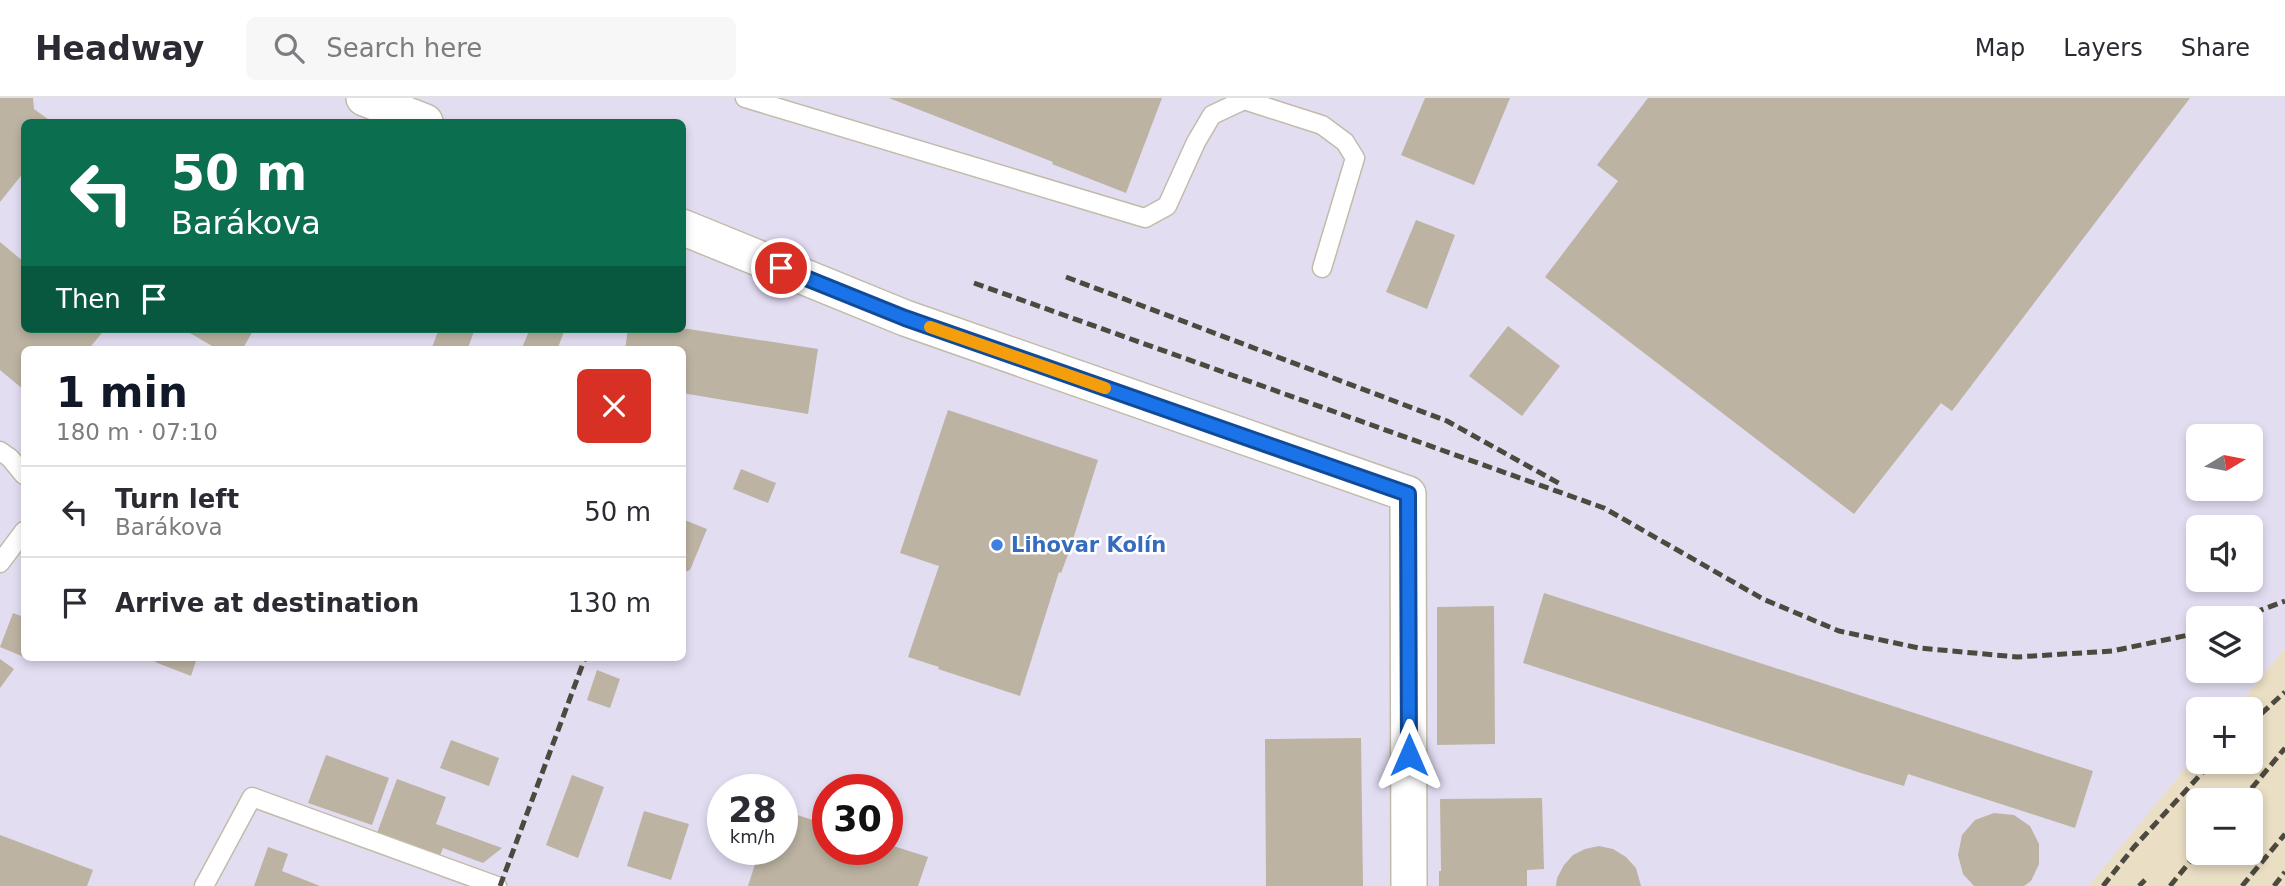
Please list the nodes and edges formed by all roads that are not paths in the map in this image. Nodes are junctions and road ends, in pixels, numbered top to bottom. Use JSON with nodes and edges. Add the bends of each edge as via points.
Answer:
{"nodes":[{"id":1,"x":364,"y":98,"type":"edge"},
{"id":2,"x":745,"y":98,"type":"edge"},
{"id":3,"x":417,"y":119,"type":"edge"},
{"id":4,"x":686,"y":230,"type":"edge"},
{"id":5,"x":1322,"y":268,"type":"dead end"},
{"id":6,"x":0,"y":451,"type":"edge"},
{"id":7,"x":21,"y":471,"type":"edge"},
{"id":8,"x":21,"y":535,"type":"edge"},
{"id":9,"x":0,"y":563,"type":"edge"},
{"id":10,"x":204,"y":886,"type":"edge"},
{"id":11,"x":497,"y":886,"type":"edge"},
{"id":12,"x":1409,"y":886,"type":"edge"}],
"edges":[{"from":1,"to":3,"type":"street"},
{"from":2,"to":5,"type":"lane","via":[[1145,218],[1167,206],[1212,115],[1244,100],[1322,125],[1345,142],[1355,159]]},
{"from":4,"to":12,"type":"street","via":[[905,318],[1408,494]]},
{"from":6,"to":7,"type":"lane"},
{"from":8,"to":9,"type":"lane"},
{"from":10,"to":11,"type":"lane","via":[[252,797]]}]}
